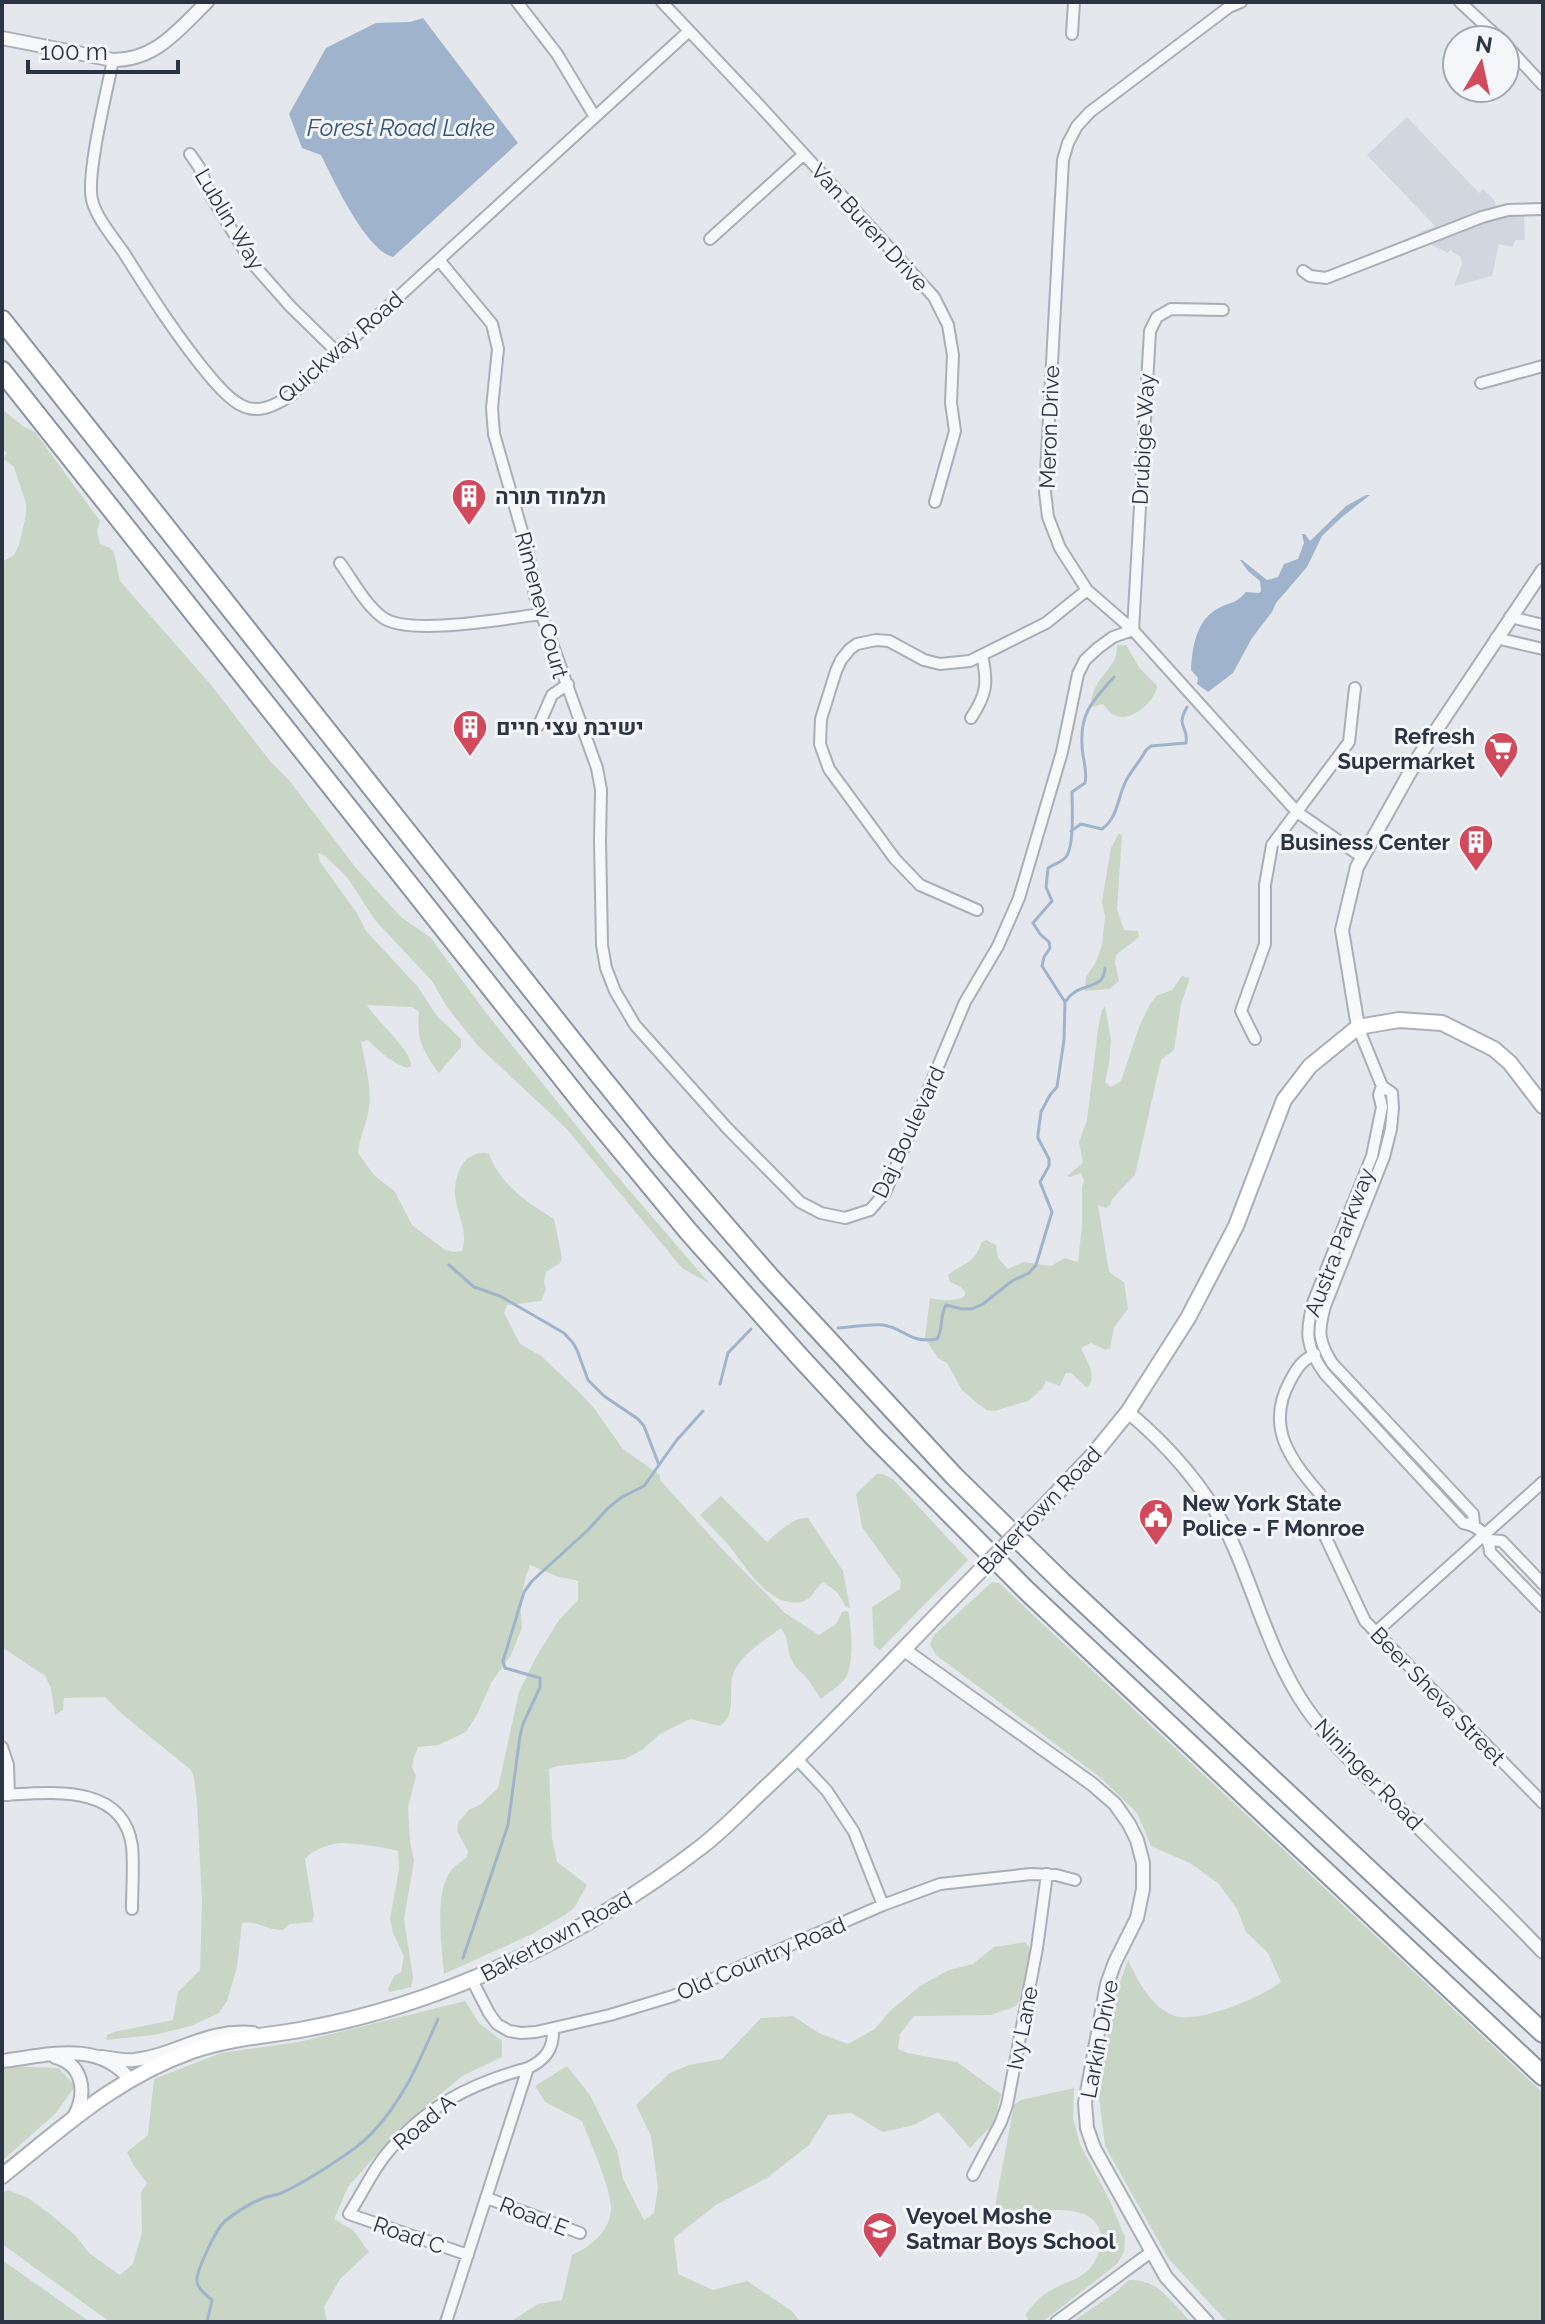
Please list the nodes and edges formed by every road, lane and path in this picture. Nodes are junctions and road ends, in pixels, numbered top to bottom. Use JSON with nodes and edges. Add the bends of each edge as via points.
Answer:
{"nodes":[{"id":1,"x":207,"y":2,"type":"edge"},
{"id":2,"x":517,"y":2,"type":"edge"},
{"id":3,"x":662,"y":2,"type":"edge"},
{"id":4,"x":1074,"y":2,"type":"edge"},
{"id":5,"x":1241,"y":2,"type":"edge"},
{"id":6,"x":1460,"y":2,"type":"edge"},
{"id":7,"x":1484,"y":24,"type":"edge"},
{"id":8,"x":689,"y":31,"type":"junction"},
{"id":9,"x":1072,"y":34,"type":"dead end"},
{"id":10,"x":2,"y":38,"type":"edge"},
{"id":11,"x":113,"y":60,"type":"junction"},
{"id":12,"x":1521,"y":61,"type":"edge"},
{"id":13,"x":1543,"y":85,"type":"edge"},
{"id":14,"x":595,"y":117,"type":"junction"},
{"id":15,"x":190,"y":154,"type":"dead end"},
{"id":16,"x":804,"y":154,"type":"junction"},
{"id":17,"x":1543,"y":209,"type":"edge"},
{"id":18,"x":710,"y":239,"type":"dead end"},
{"id":19,"x":439,"y":260,"type":"junction"},
{"id":20,"x":1303,"y":271,"type":"dead end"},
{"id":21,"x":1223,"y":310,"type":"dead end"},
{"id":22,"x":2,"y":320,"type":"edge"},
{"id":23,"x":338,"y":353,"type":"junction"},
{"id":24,"x":1543,"y":366,"type":"edge"},
{"id":25,"x":2,"y":371,"type":"edge"},
{"id":26,"x":1481,"y":383,"type":"dead end"},
{"id":27,"x":935,"y":502,"type":"dead end"},
{"id":28,"x":340,"y":563,"type":"dead end"},
{"id":29,"x":1543,"y":570,"type":"edge"},
{"id":30,"x":1087,"y":590,"type":"junction"},
{"id":31,"x":542,"y":614,"type":"junction"},
{"id":32,"x":1510,"y":617,"type":"junction"},
{"id":33,"x":1543,"y":625,"type":"edge"},
{"id":34,"x":1133,"y":630,"type":"junction"},
{"id":35,"x":1496,"y":638,"type":"junction"},
{"id":36,"x":1543,"y":649,"type":"edge"},
{"id":37,"x":982,"y":655,"type":"junction"},
{"id":38,"x":568,"y":684,"type":"junction"},
{"id":39,"x":1355,"y":688,"type":"dead end"},
{"id":40,"x":971,"y":718,"type":"dead end"},
{"id":41,"x":539,"y":725,"type":"dead end"},
{"id":42,"x":1297,"y":812,"type":"junction"},
{"id":43,"x":1362,"y":857,"type":"junction"},
{"id":44,"x":977,"y":910,"type":"dead end"},
{"id":45,"x":1358,"y":1027,"type":"junction"},
{"id":46,"x":1255,"y":1039,"type":"dead end"},
{"id":47,"x":1382,"y":1086,"type":"junction"},
{"id":48,"x":1543,"y":1106,"type":"edge"},
{"id":49,"x":1324,"y":1350,"type":"junction"},
{"id":50,"x":1312,"y":1356,"type":"junction"},
{"id":51,"x":1128,"y":1412,"type":"junction"},
{"id":52,"x":1543,"y":1482,"type":"edge"},
{"id":53,"x":1320,"y":1494,"type":"dead end"},
{"id":54,"x":1474,"y":1525,"type":"junction"},
{"id":55,"x":1325,"y":1536,"type":"dead end"},
{"id":56,"x":1487,"y":1537,"type":"junction"},
{"id":57,"x":1543,"y":1584,"type":"edge"},
{"id":58,"x":1543,"y":1607,"type":"edge"},
{"id":59,"x":1376,"y":1632,"type":"junction"},
{"id":60,"x":903,"y":1649,"type":"junction"},
{"id":61,"x":2,"y":1747,"type":"edge"},
{"id":62,"x":797,"y":1759,"type":"junction"},
{"id":63,"x":5,"y":1795,"type":"edge"},
{"id":64,"x":1543,"y":1803,"type":"edge"},
{"id":65,"x":1047,"y":1874,"type":"junction"},
{"id":66,"x":1075,"y":1880,"type":"dead end"},
{"id":67,"x":883,"y":1905,"type":"junction"},
{"id":68,"x":132,"y":1909,"type":"dead end"},
{"id":69,"x":1543,"y":1952,"type":"edge"},
{"id":70,"x":472,"y":1980,"type":"junction"},
{"id":71,"x":553,"y":2029,"type":"junction"},
{"id":72,"x":1543,"y":2033,"type":"edge"},
{"id":73,"x":264,"y":2035,"type":"junction"},
{"id":74,"x":48,"y":2055,"type":"junction"},
{"id":75,"x":102,"y":2057,"type":"junction"},
{"id":76,"x":2,"y":2061,"type":"edge"},
{"id":77,"x":528,"y":2068,"type":"junction"},
{"id":78,"x":1543,"y":2076,"type":"edge"},
{"id":79,"x":130,"y":2080,"type":"junction"},
{"id":80,"x":75,"y":2115,"type":"junction"},
{"id":81,"x":973,"y":2175,"type":"dead end"},
{"id":82,"x":2,"y":2176,"type":"edge"},
{"id":83,"x":487,"y":2198,"type":"junction"},
{"id":84,"x":349,"y":2214,"type":"joint"},
{"id":85,"x":580,"y":2233,"type":"dead end"},
{"id":86,"x":1151,"y":2252,"type":"junction"},
{"id":87,"x":468,"y":2255,"type":"junction"},
{"id":88,"x":446,"y":2322,"type":"edge"},
{"id":89,"x":1056,"y":2322,"type":"edge"},
{"id":90,"x":1207,"y":2322,"type":"edge"}],
"edges":[{"from":1,"to":11,"type":"street","via":[[154,49],[131,60]]},
{"from":2,"to":14,"type":"street"},
{"from":3,"to":8,"type":"street","name":"Van Buren Drive"},
{"from":4,"to":9,"type":"street"},
{"from":5,"to":30,"type":"street","name":"Meron Drive","via":[[1090,112],[1077,126],[1063,160],[1045,492],[1060,548]]},
{"from":6,"to":7,"type":"street"},
{"from":8,"to":14,"type":"street","name":"Quickway Road"},
{"from":8,"to":16,"type":"street","name":"Van Buren Drive"},
{"from":10,"to":11,"type":"street"},
{"from":11,"to":23,"type":"street","name":"Quickway Road","via":[[93,165],[93,201],[200,365],[238,404],[263,409],[290,396]]},
{"from":12,"to":13,"type":"street"},
{"from":14,"to":19,"type":"street","name":"Quickway Road"},
{"from":15,"to":23,"type":"street","name":"Lublin Way","via":[[252,263]]},
{"from":16,"to":18,"type":"street"},
{"from":16,"to":27,"type":"street","name":"Van Buren Drive","via":[[929,290],[948,325],[955,431]]},
{"from":17,"to":20,"type":"street","via":[[1482,217],[1326,278]]},
{"from":19,"to":23,"type":"street","name":"Quickway Road"},
{"from":19,"to":31,"type":"street","name":"Rimenev Court","via":[[496,334],[494,434]]},
{"from":21,"to":34,"type":"street","name":"Drubige Way","via":[[1171,309],[1157,317],[1150,331]]},
{"from":22,"to":72,"type":"highway","via":[[593,1067],[778,1286],[1018,1539]]},
{"from":24,"to":26,"type":"street"},
{"from":25,"to":78,"type":"highway","via":[[574,1094],[799,1356],[1018,1583]]},
{"from":28,"to":31,"type":"street","via":[[383,619],[399,625]]},
{"from":29,"to":32,"type":"street"},
{"from":30,"to":34,"type":"street","name":"Meron Drive"},
{"from":30,"to":37,"type":"street","via":[[1046,623]]},
{"from":31,"to":38,"type":"street","name":"Rimenev Court"},
{"from":32,"to":33,"type":"street"},
{"from":32,"to":35,"type":"street"},
{"from":34,"to":38,"type":"street","name":"Daj Boulevard","via":[[1098,648],[1078,674],[1062,752],[1019,898],[965,1002],[885,1193],[870,1210],[845,1218],[800,1202],[768,1172],[635,1025],[615,991],[602,945],[601,790]]},
{"from":34,"to":42,"type":"street","name":"Meron Drive"},
{"from":35,"to":36,"type":"street"},
{"from":35,"to":43,"type":"street","via":[[1419,756]]},
{"from":37,"to":40,"type":"street","via":[[986,690]]},
{"from":37,"to":44,"type":"street","via":[[940,664],[889,641],[857,644],[836,671],[820,731],[829,769],[895,859],[920,885]]},
{"from":38,"to":41,"type":"street","name":"Rimenev Court","via":[[552,695]]},
{"from":39,"to":42,"type":"street","via":[[1349,742]]},
{"from":42,"to":43,"type":"street","name":"Meron Drive"},
{"from":42,"to":46,"type":"street","via":[[1272,845],[1265,885],[1265,944],[1241,1011]]},
{"from":43,"to":45,"type":"street","via":[[1342,930]]},
{"from":45,"to":47,"type":"street","name":"Austra Parkway"},
{"from":45,"to":48,"type":"main road","via":[[1399,1020],[1442,1023],[1494,1049]]},
{"from":45,"to":51,"type":"main road","name":"Bakertown Road","via":[[1310,1066],[1284,1100],[1223,1253]]},
{"from":47,"to":49,"type":"street","name":"Austra Parkway","via":[[1392,1093],[1391,1129],[1325,1306],[1319,1327]]},
{"from":47,"to":50,"type":"street","name":"Austra Parkway","via":[[1372,1156],[1311,1310]]},
{"from":49,"to":50,"type":"street"},
{"from":49,"to":54,"type":"street","name":"Austra Parkway","via":[[1473,1514]]},
{"from":50,"to":53,"type":"street","via":[[1301,1362],[1285,1390],[1279,1415],[1281,1438]]},
{"from":50,"to":54,"type":"street","name":"Austra Parkway","via":[[1463,1523]]},
{"from":51,"to":60,"type":"main road","name":"Bakertown Road","bridge":true,"via":[[1041,1510]]},
{"from":51,"to":69,"type":"street","name":"Nininger Road","via":[[1176,1458],[1216,1513],[1278,1657],[1318,1723]]},
{"from":52,"to":56,"type":"street"},
{"from":54,"to":56,"type":"street","name":"Austra Parkway"},
{"from":55,"to":59,"type":"street","name":"Beer Sheva Street","via":[[1365,1621]]},
{"from":56,"to":57,"type":"street","name":"Austra Parkway","via":[[1502,1541]]},
{"from":56,"to":58,"type":"street","name":"Austra Parkway","via":[[1490,1552]]},
{"from":56,"to":59,"type":"street"},
{"from":59,"to":64,"type":"street","name":"Beer Sheva Street"},
{"from":60,"to":62,"type":"main road","name":"Bakertown Road"},
{"from":60,"to":86,"type":"street","name":"Larkin Drive","via":[[1092,1784],[1115,1804],[1137,1840],[1143,1889],[1137,1918],[1107,1984],[1085,2103],[1094,2148]]},
{"from":61,"to":63,"type":"street","via":[[8,1765]]},
{"from":62,"to":67,"type":"street","via":[[850,1825]]},
{"from":62,"to":70,"type":"main road","name":"Bakertown Road","via":[[704,1845],[640,1892]]},
{"from":63,"to":68,"type":"street","via":[[75,1794],[110,1807],[127,1828],[132,1845]]},
{"from":65,"to":66,"type":"street","name":"Old Country Road"},
{"from":65,"to":67,"type":"street","name":"Old Country Road","via":[[950,1882]]},
{"from":65,"to":81,"type":"street","name":"Ivy Lane","via":[[1007,2105]]},
{"from":67,"to":71,"type":"street","name":"Old Country Road","via":[[673,1996]]},
{"from":70,"to":71,"type":"street","name":"Old Country Road","via":[[503,2028],[521,2033]]},
{"from":70,"to":73,"type":"main road","name":"Bakertown Road","via":[[388,2008]]},
{"from":71,"to":77,"type":"street","via":[[550,2050]]},
{"from":73,"to":75,"type":"street","via":[[225,2033],[151,2057]]},
{"from":73,"to":79,"type":"main road","name":"Bakertown Road","via":[[196,2049]]},
{"from":74,"to":75,"type":"street"},
{"from":74,"to":76,"type":"street"},
{"from":74,"to":80,"type":"street","via":[[69,2062],[79,2075],[82,2090]]},
{"from":75,"to":79,"type":"street"},
{"from":77,"to":83,"type":"street"},
{"from":77,"to":84,"type":"street","name":"Road A","via":[[472,2086],[430,2113],[395,2144]]},
{"from":79,"to":80,"type":"main road","name":"Bakertown Road"},
{"from":80,"to":82,"type":"main road","name":"Bakertown Road"},
{"from":83,"to":85,"type":"street","name":"Road E"},
{"from":83,"to":87,"type":"street"},
{"from":84,"to":87,"type":"street","name":"Road C"},
{"from":86,"to":89,"type":"street"},
{"from":86,"to":90,"type":"street","name":"Larkin Drive"},
{"from":87,"to":88,"type":"street"}]}
